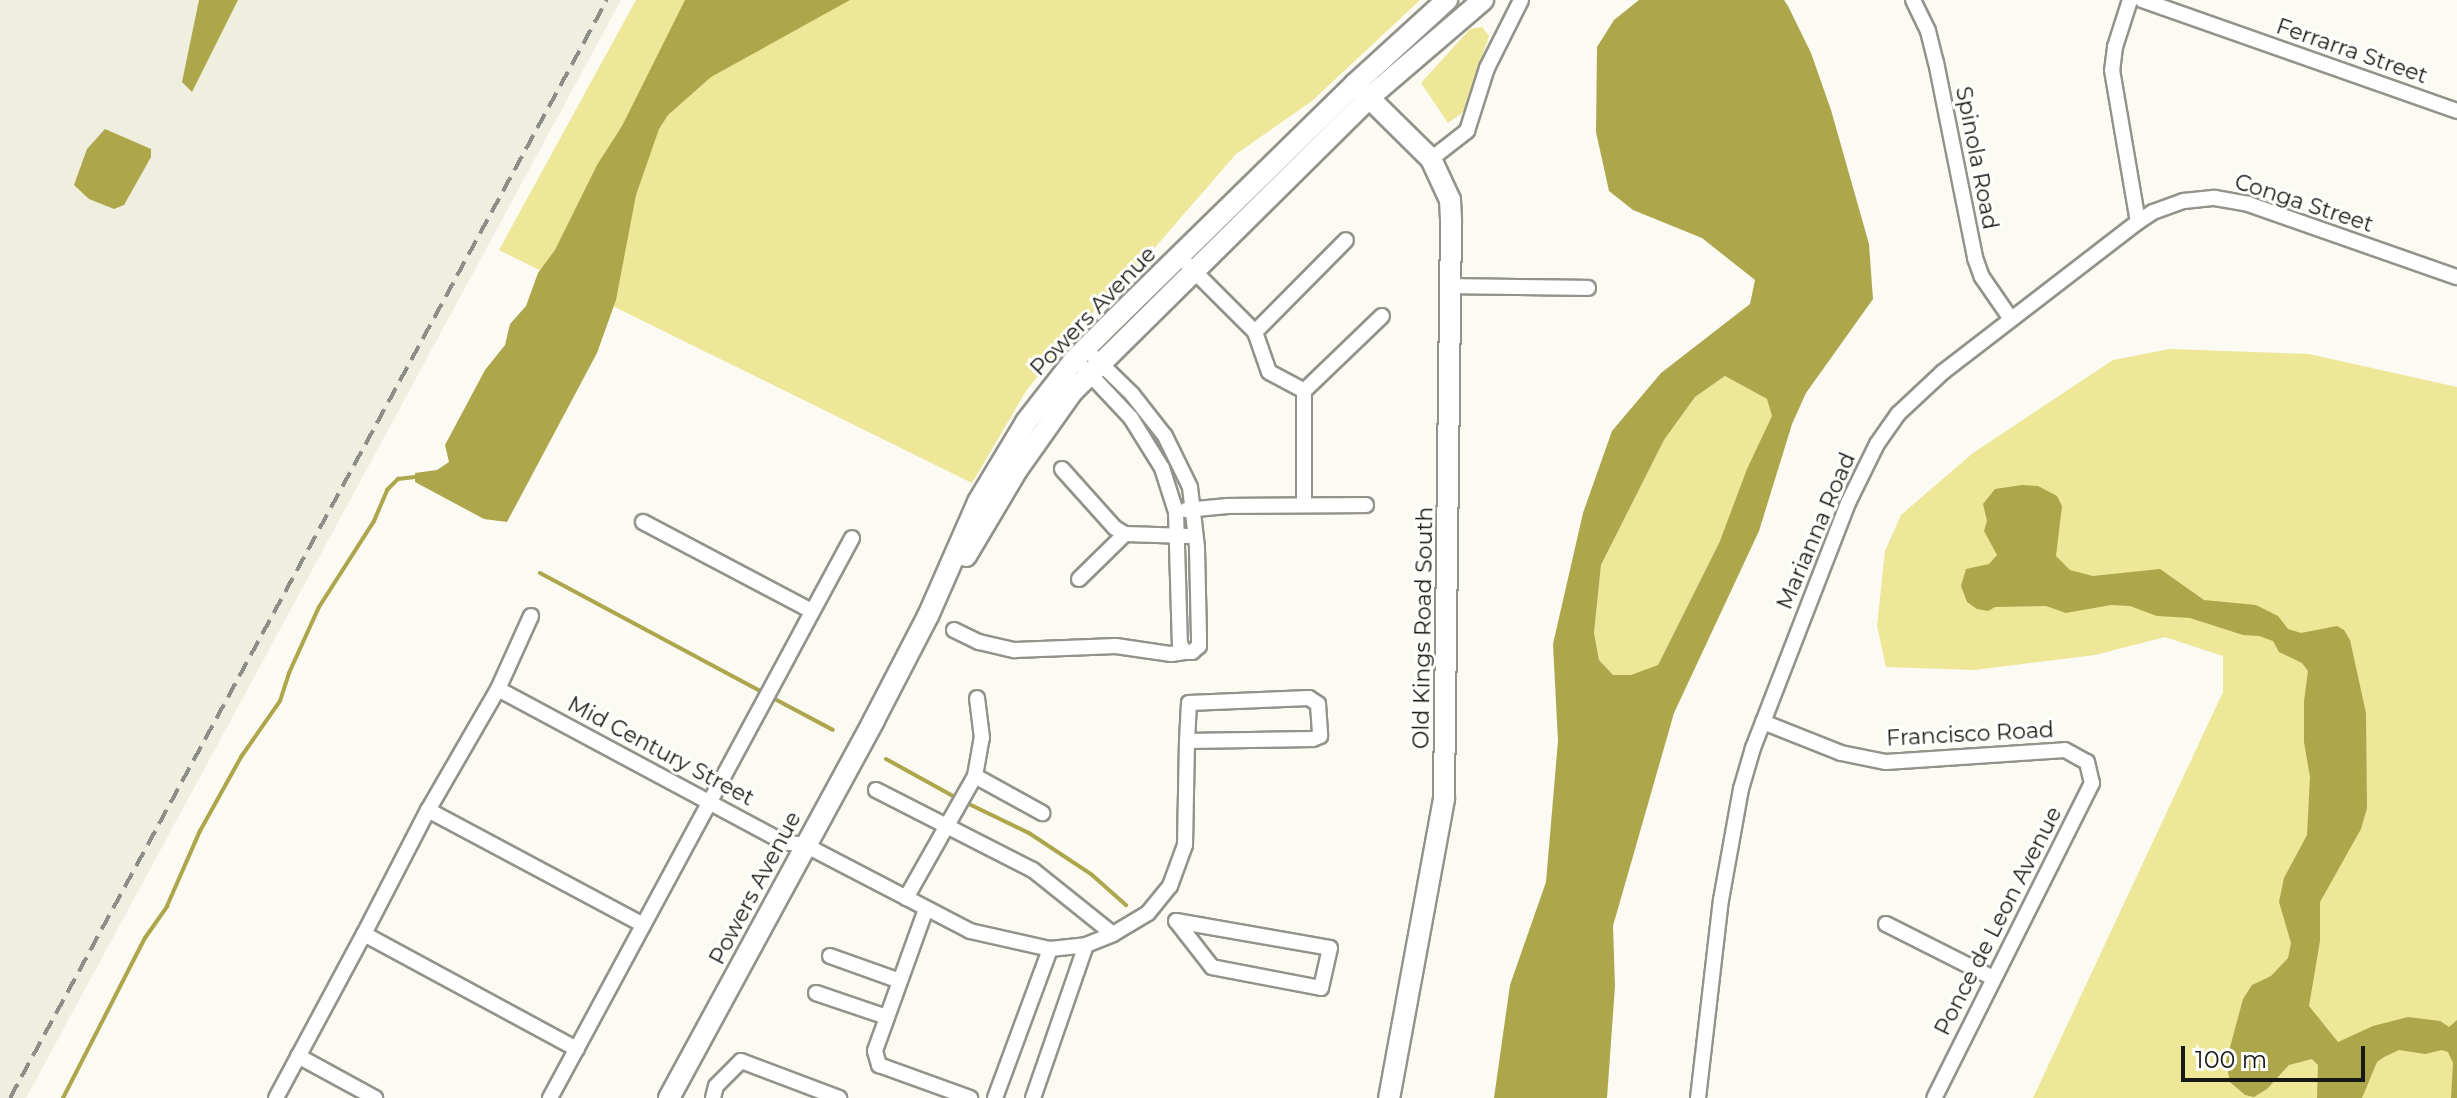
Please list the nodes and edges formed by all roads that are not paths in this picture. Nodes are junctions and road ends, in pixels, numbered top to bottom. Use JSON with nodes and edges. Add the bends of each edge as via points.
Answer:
{"nodes":[{"id":1,"x":1447,"y":0,"type":"edge"},
{"id":2,"x":1483,"y":0,"type":"edge"},
{"id":3,"x":1521,"y":0,"type":"edge"},
{"id":4,"x":1913,"y":0,"type":"edge"},
{"id":5,"x":2130,"y":0,"type":"edge"},
{"id":6,"x":2142,"y":0,"type":"edge"},
{"id":7,"x":1362,"y":90,"type":"junction"},
{"id":8,"x":2457,"y":111,"type":"edge"},
{"id":9,"x":1431,"y":159,"type":"junction"},
{"id":10,"x":2138,"y":222,"type":"junction"},
{"id":11,"x":1346,"y":240,"type":"dead end"},
{"id":12,"x":1179,"y":256,"type":"junction"},
{"id":13,"x":1194,"y":271,"type":"junction"},
{"id":14,"x":2457,"y":277,"type":"edge"},
{"id":15,"x":1449,"y":286,"type":"junction"},
{"id":16,"x":1588,"y":288,"type":"dead end"},
{"id":17,"x":1382,"y":316,"type":"dead end"},
{"id":18,"x":2011,"y":319,"type":"junction"},
{"id":19,"x":1255,"y":332,"type":"junction"},
{"id":20,"x":1080,"y":354,"type":"junction"},
{"id":21,"x":1096,"y":369,"type":"junction"},
{"id":22,"x":1304,"y":391,"type":"junction"},
{"id":23,"x":1062,"y":469,"type":"dead end"},
{"id":24,"x":1304,"y":505,"type":"junction"},
{"id":25,"x":1366,"y":505,"type":"dead end"},
{"id":26,"x":1194,"y":509,"type":"junction"},
{"id":27,"x":1176,"y":511,"type":"junction"},
{"id":28,"x":643,"y":522,"type":"dead end"},
{"id":29,"x":1125,"y":534,"type":"junction"},
{"id":30,"x":1179,"y":536,"type":"junction"},
{"id":31,"x":1196,"y":537,"type":"junction"},
{"id":32,"x":852,"y":538,"type":"dead end"},
{"id":33,"x":1079,"y":579,"type":"dead end"},
{"id":34,"x":812,"y":611,"type":"junction"},
{"id":35,"x":531,"y":616,"type":"dead end"},
{"id":36,"x":928,"y":616,"type":"junction"},
{"id":37,"x":954,"y":630,"type":"dead end"},
{"id":38,"x":1185,"y":652,"type":"junction"},
{"id":39,"x":498,"y":689,"type":"junction"},
{"id":40,"x":977,"y":698,"type":"dead end"},
{"id":41,"x":1763,"y":722,"type":"junction"},
{"id":42,"x":1187,"y":741,"type":"junction"},
{"id":43,"x":2087,"y":762,"type":"joint"},
{"id":44,"x":975,"y":776,"type":"junction"},
{"id":45,"x":876,"y":790,"type":"dead end"},
{"id":46,"x":709,"y":802,"type":"junction"},
{"id":47,"x":428,"y":810,"type":"junction"},
{"id":48,"x":1042,"y":813,"type":"dead end"},
{"id":49,"x":947,"y":825,"type":"junction"},
{"id":50,"x":805,"y":845,"type":"junction"},
{"id":51,"x":906,"y":898,"type":"junction"},
{"id":52,"x":926,"y":909,"type":"junction"},
{"id":53,"x":1148,"y":913,"type":"junction"},
{"id":54,"x":1176,"y":921,"type":"junction"},
{"id":55,"x":1886,"y":924,"type":"dead end"},
{"id":56,"x":643,"y":925,"type":"junction"},
{"id":57,"x":364,"y":934,"type":"junction"},
{"id":58,"x":1113,"y":934,"type":"junction"},
{"id":59,"x":1086,"y":945,"type":"junction"},
{"id":60,"x":1050,"y":949,"type":"junction"},
{"id":61,"x":830,"y":956,"type":"dead end"},
{"id":62,"x":1993,"y":978,"type":"junction"},
{"id":63,"x":900,"y":981,"type":"junction"},
{"id":64,"x":816,"y":993,"type":"dead end"},
{"id":65,"x":887,"y":1017,"type":"junction"},
{"id":66,"x":577,"y":1049,"type":"junction"},
{"id":67,"x":298,"y":1056,"type":"junction"},
{"id":68,"x":276,"y":1098,"type":"edge"},
{"id":69,"x":375,"y":1098,"type":"edge"},
{"id":70,"x":550,"y":1098,"type":"edge"},
{"id":71,"x":669,"y":1098,"type":"edge"},
{"id":72,"x":713,"y":1098,"type":"edge"},
{"id":73,"x":839,"y":1098,"type":"edge"},
{"id":74,"x":970,"y":1098,"type":"edge"},
{"id":75,"x":995,"y":1098,"type":"edge"},
{"id":76,"x":1033,"y":1098,"type":"edge"},
{"id":77,"x":1389,"y":1098,"type":"edge"},
{"id":78,"x":1698,"y":1098,"type":"edge"},
{"id":79,"x":1934,"y":1098,"type":"edge"}],
"edges":[{"from":1,"to":7,"type":"street"},
{"from":2,"to":7,"type":"street"},
{"from":3,"to":9,"type":"street","via":[[1487,68],[1467,131]]},
{"from":4,"to":18,"type":"street","name":"Spinola Road","via":[[1936,62],[1975,258],[1986,285]]},
{"from":5,"to":10,"type":"street","via":[[2112,70]]},
{"from":6,"to":8,"type":"street","name":"Ferrarra Street"},
{"from":7,"to":9,"type":"street","name":"Old Kings Road South"},
{"from":7,"to":12,"type":"street","name":"Powers Avenue"},
{"from":7,"to":13,"type":"street","name":"Powers Avenue"},
{"from":9,"to":15,"type":"street","name":"Old Kings Road South","via":[[1450,200]]},
{"from":10,"to":14,"type":"street","name":"Conga Street","via":[[2184,201],[2232,200]]},
{"from":10,"to":18,"type":"street","name":"Marianna Road"},
{"from":11,"to":19,"type":"street"},
{"from":12,"to":13,"type":"street"},
{"from":12,"to":20,"type":"street","name":"Powers Avenue"},
{"from":13,"to":19,"type":"street"},
{"from":13,"to":21,"type":"street","name":"Powers Avenue"},
{"from":15,"to":16,"type":"street"},
{"from":15,"to":77,"type":"street","name":"Old Kings Road South","via":[[1444,799]]},
{"from":17,"to":22,"type":"street"},
{"from":18,"to":41,"type":"street","name":"Marianna Road","via":[[1914,398],[1877,444],[1848,503]]},
{"from":19,"to":22,"type":"street","via":[[1269,372]]},
{"from":20,"to":21,"type":"street"},
{"from":20,"to":36,"type":"street","name":"Powers Avenue","via":[[997,469]]},
{"from":21,"to":26,"type":"street","via":[[1132,394],[1165,436],[1185,473]]},
{"from":21,"to":27,"type":"street","via":[[1152,451]]},
{"from":21,"to":36,"type":"street","name":"Powers Avenue","via":[[1050,419]]},
{"from":22,"to":24,"type":"street"},
{"from":23,"to":29,"type":"street"},
{"from":24,"to":25,"type":"street"},
{"from":24,"to":26,"type":"street"},
{"from":26,"to":27,"type":"street"},
{"from":26,"to":31,"type":"street"},
{"from":27,"to":30,"type":"street"},
{"from":28,"to":34,"type":"street"},
{"from":29,"to":30,"type":"street"},
{"from":29,"to":33,"type":"street"},
{"from":30,"to":31,"type":"street"},
{"from":30,"to":38,"type":"street","via":[[1180,644]]},
{"from":31,"to":38,"type":"street","via":[[1199,646]]},
{"from":32,"to":34,"type":"street"},
{"from":34,"to":46,"type":"street"},
{"from":35,"to":39,"type":"street"},
{"from":36,"to":50,"type":"street","name":"Powers Avenue"},
{"from":37,"to":38,"type":"street","via":[[1015,650],[1116,646]]},
{"from":39,"to":46,"type":"street","name":"Mid Century Street"},
{"from":39,"to":47,"type":"street"},
{"from":40,"to":44,"type":"street","via":[[982,738]]},
{"from":41,"to":43,"type":"street","name":"Francisco Road","via":[[1841,753],[1886,762],[2065,750]]},
{"from":41,"to":78,"type":"street","name":"Marianna Road","via":[[1728,850]]},
{"from":42,"to":42,"type":"street","via":[[1189,703],[1309,698],[1318,704],[1320,736],[1313,739]]},
{"from":42,"to":53,"type":"street","via":[[1185,845],[1170,886]]},
{"from":43,"to":62,"type":"street","name":"Ponce de Leon Avenue","via":[[2092,783]]},
{"from":44,"to":48,"type":"street"},
{"from":44,"to":49,"type":"street"},
{"from":45,"to":49,"type":"street"},
{"from":46,"to":50,"type":"street","name":"Mid Century Street","via":[[783,842]]},
{"from":46,"to":56,"type":"street"},
{"from":47,"to":56,"type":"street"},
{"from":47,"to":57,"type":"street"},
{"from":49,"to":51,"type":"street"},
{"from":49,"to":58,"type":"street","via":[[1033,870]]},
{"from":50,"to":51,"type":"street","name":"Mid Century Street"},
{"from":50,"to":71,"type":"street","name":"Powers Avenue"},
{"from":51,"to":52,"type":"street","name":"Mid Century Street"},
{"from":52,"to":60,"type":"street","name":"Mid Century Street","via":[[988,937]]},
{"from":52,"to":63,"type":"street"},
{"from":53,"to":54,"type":"street"},
{"from":53,"to":58,"type":"street","name":"Mid Century Street"},
{"from":54,"to":54,"type":"street","via":[[1330,948],[1321,988],[1212,967]]},
{"from":55,"to":62,"type":"street"},
{"from":56,"to":66,"type":"street"},
{"from":57,"to":66,"type":"street"},
{"from":57,"to":67,"type":"street"},
{"from":58,"to":59,"type":"street","name":"Mid Century Street"},
{"from":59,"to":60,"type":"street","name":"Mid Century Street"},
{"from":59,"to":76,"type":"street"},
{"from":60,"to":75,"type":"street"},
{"from":61,"to":63,"type":"street"},
{"from":62,"to":79,"type":"street","name":"Ponce de Leon Avenue"},
{"from":63,"to":65,"type":"street"},
{"from":64,"to":65,"type":"street"},
{"from":65,"to":74,"type":"street","via":[[875,1051],[879,1065]]},
{"from":66,"to":70,"type":"street"},
{"from":67,"to":68,"type":"street"},
{"from":67,"to":69,"type":"street"},
{"from":72,"to":73,"type":"street","via":[[716,1086],[741,1061]]}]}
